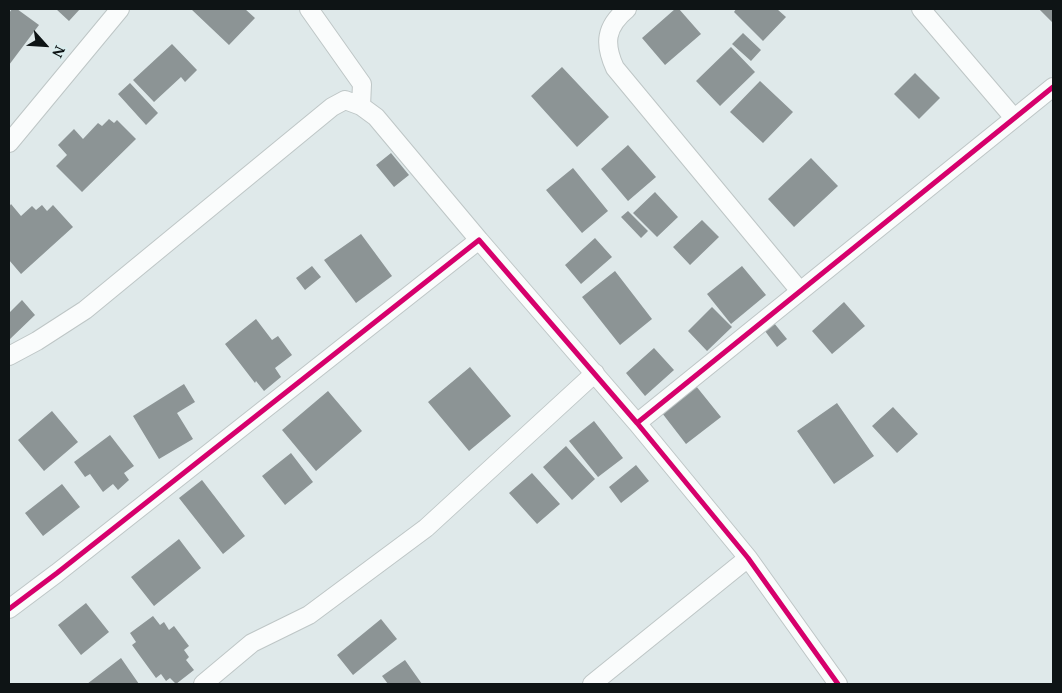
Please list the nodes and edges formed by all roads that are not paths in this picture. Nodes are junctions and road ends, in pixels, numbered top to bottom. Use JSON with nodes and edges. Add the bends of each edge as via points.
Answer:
{"nodes":[{"id":1,"x":120,"y":9,"type":"edge"},
{"id":2,"x":309,"y":9,"type":"edge"},
{"id":3,"x":627,"y":9,"type":"edge"},
{"id":4,"x":921,"y":9,"type":"edge"},
{"id":5,"x":1053,"y":87,"type":"edge"},
{"id":6,"x":361,"y":106,"type":"junction"},
{"id":7,"x":1014,"y":118,"type":"junction"},
{"id":8,"x":9,"y":143,"type":"edge"},
{"id":9,"x":479,"y":240,"type":"junction"},
{"id":10,"x":800,"y":291,"type":"junction"},
{"id":11,"x":9,"y":356,"type":"edge"},
{"id":12,"x":595,"y":373,"type":"junction"},
{"id":13,"x":637,"y":423,"type":"junction"},
{"id":14,"x":748,"y":558,"type":"junction"},
{"id":15,"x":9,"y":609,"type":"edge"},
{"id":16,"x":202,"y":684,"type":"edge"},
{"id":17,"x":592,"y":684,"type":"edge"},
{"id":18,"x":838,"y":684,"type":"edge"}],
"edges":[{"from":1,"to":8,"type":"street"},
{"from":2,"to":6,"type":"street","via":[[362,84]]},
{"from":3,"to":10,"type":"street","via":[[609,32],[607,51],[615,68]]},
{"from":4,"to":7,"type":"street"},
{"from":5,"to":7,"type":"street"},
{"from":6,"to":9,"type":"street","via":[[376,117]]},
{"from":6,"to":11,"type":"street","via":[[344,100],[332,107],[84,310]]},
{"from":7,"to":10,"type":"street"},
{"from":9,"to":12,"type":"street"},
{"from":9,"to":15,"type":"street"},
{"from":10,"to":13,"type":"street"},
{"from":12,"to":13,"type":"street"},
{"from":12,"to":16,"type":"street","via":[[426,528],[309,615],[252,643]]},
{"from":13,"to":14,"type":"street"},
{"from":14,"to":17,"type":"street"},
{"from":14,"to":18,"type":"street"}]}
